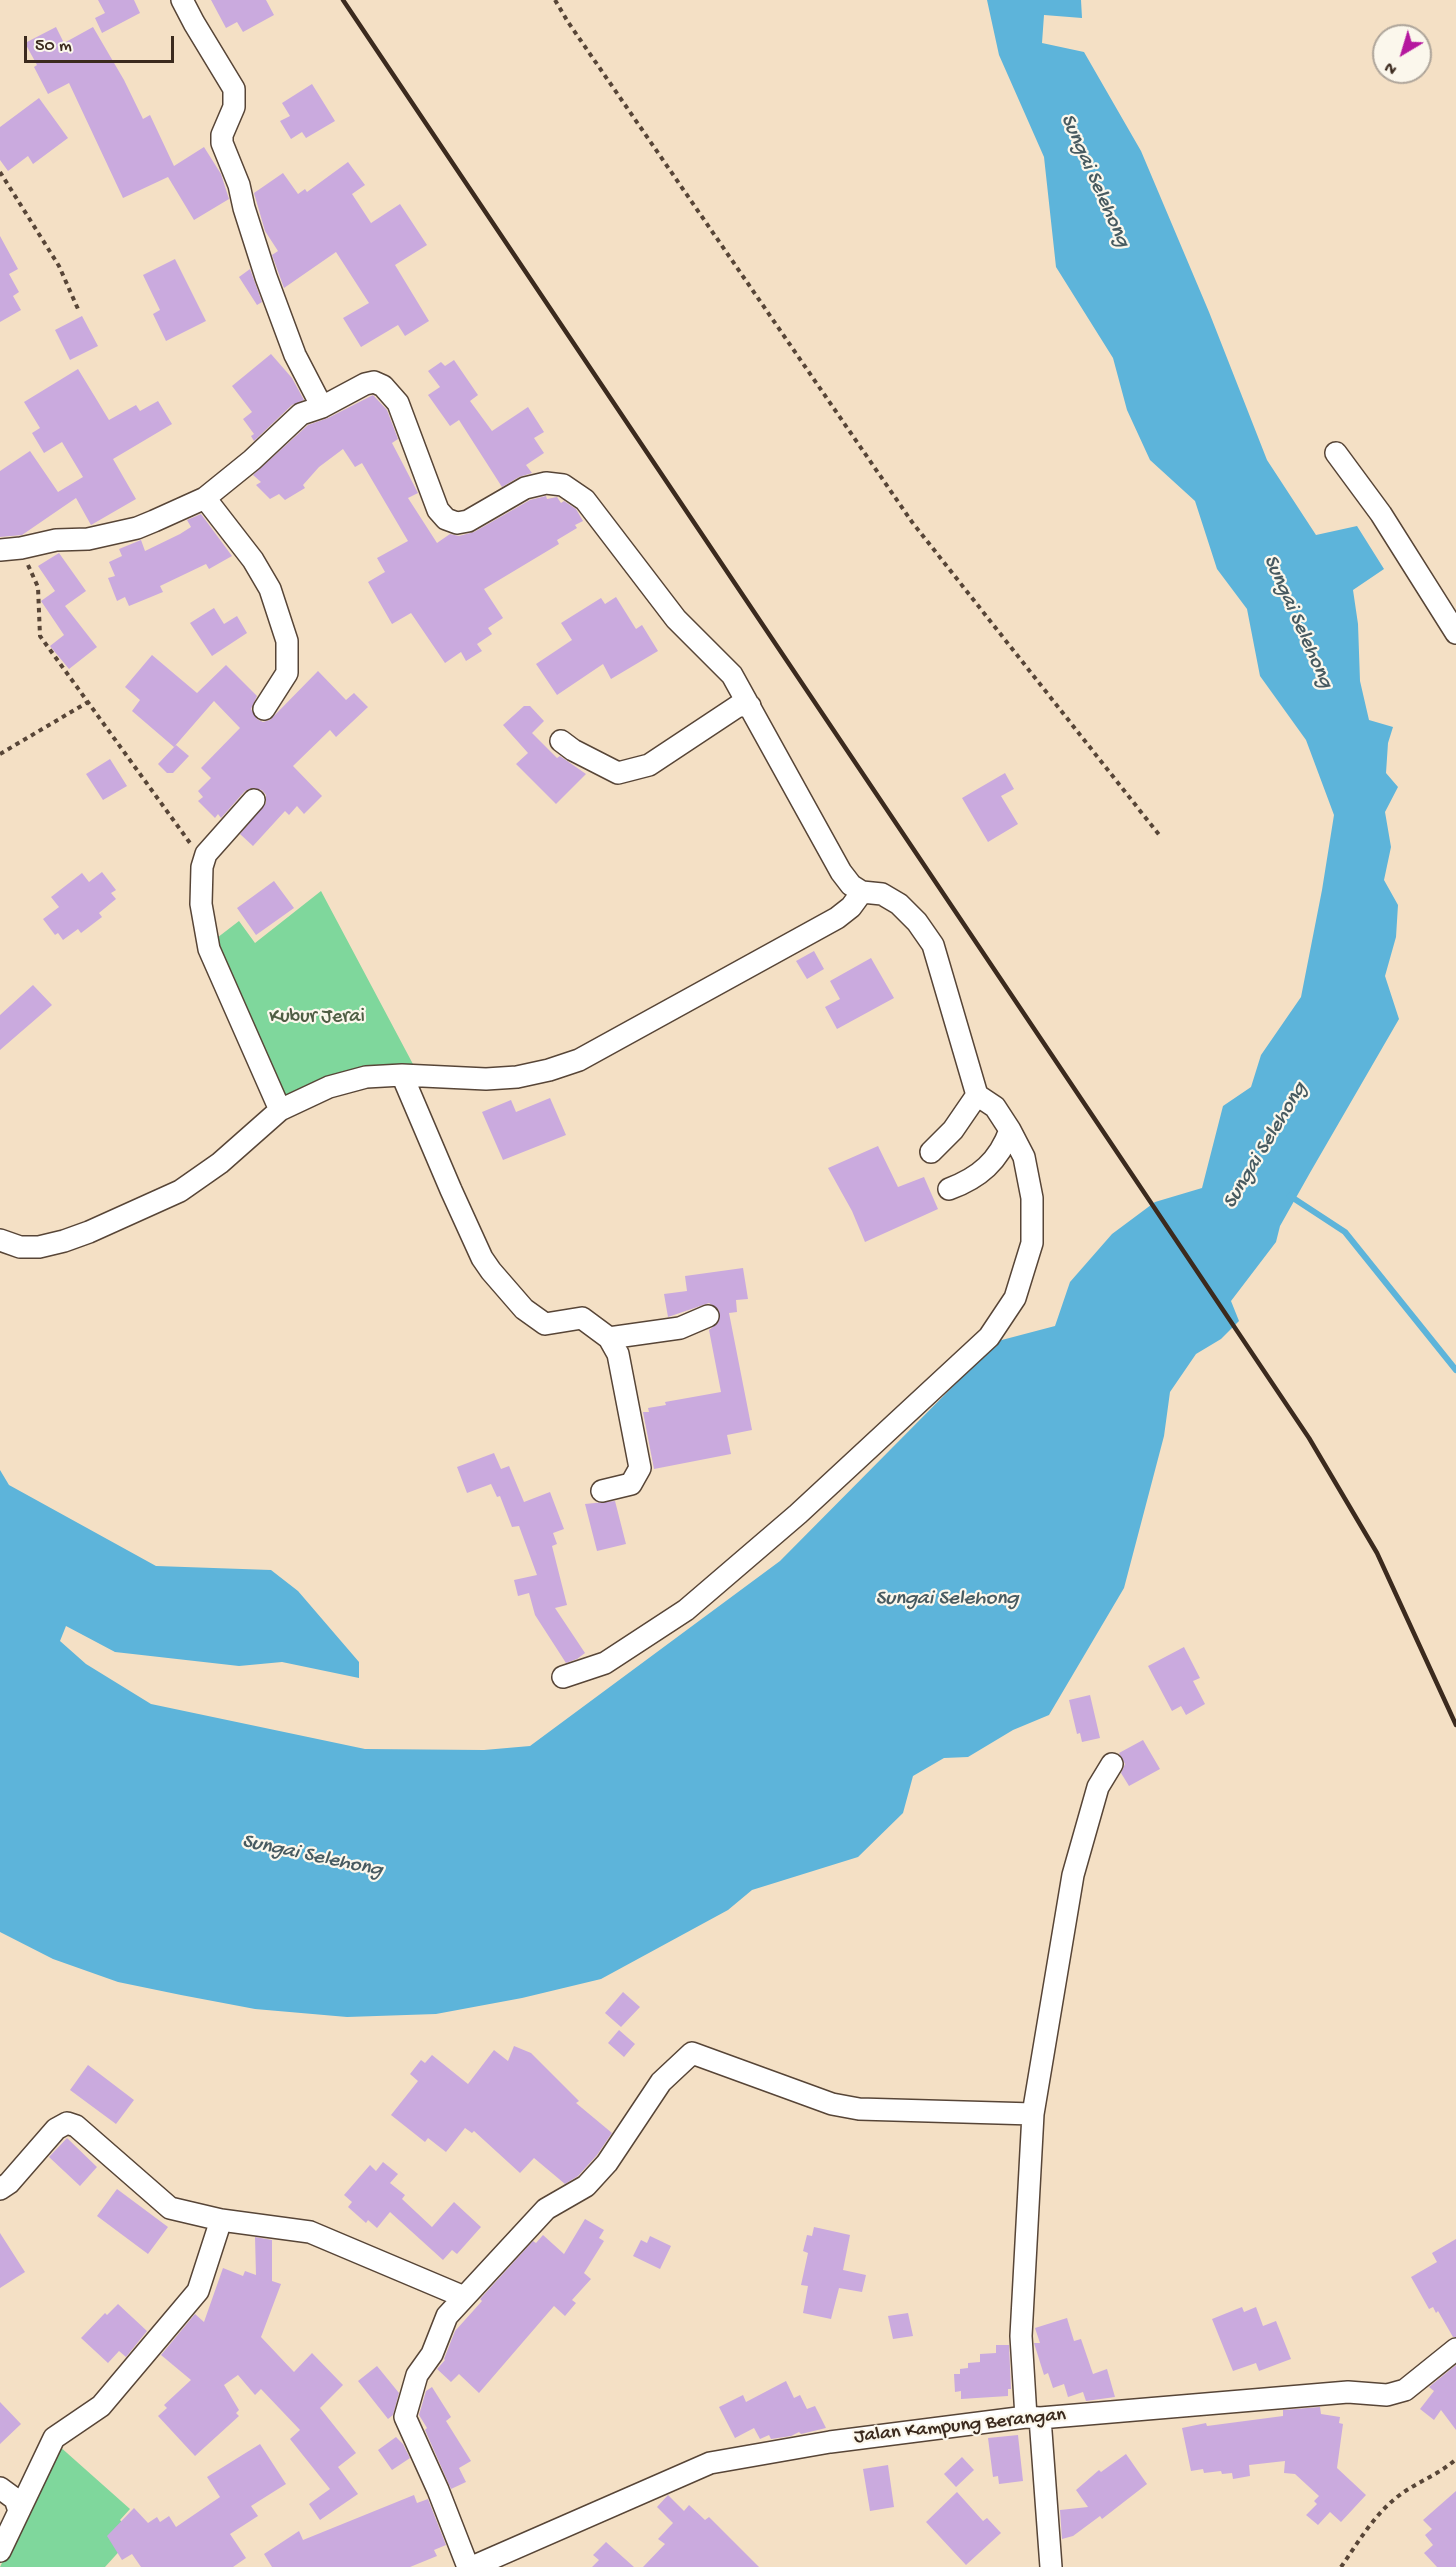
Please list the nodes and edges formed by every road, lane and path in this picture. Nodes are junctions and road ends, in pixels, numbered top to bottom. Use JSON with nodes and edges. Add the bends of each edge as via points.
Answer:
{"nodes":[{"id":1,"x":182,"y":0,"type":"edge"},
{"id":2,"x":555,"y":0,"type":"edge"},
{"id":3,"x":0,"y":172,"type":"edge"},
{"id":4,"x":78,"y":309,"type":"dead end"},
{"id":5,"x":322,"y":407,"type":"junction"},
{"id":6,"x":1336,"y":453,"type":"dead end"},
{"id":7,"x":205,"y":498,"type":"junction"},
{"id":8,"x":10,"y":549,"type":"edge"},
{"id":9,"x":1456,"y":633,"type":"edge"},
{"id":10,"x":88,"y":702,"type":"junction"},
{"id":11,"x":750,"y":706,"type":"junction"},
{"id":12,"x":264,"y":709,"type":"dead end"},
{"id":13,"x":561,"y":741,"type":"dead end"},
{"id":14,"x":0,"y":754,"type":"edge"},
{"id":15,"x":254,"y":800,"type":"dead end"},
{"id":16,"x":1160,"y":836,"type":"dead end"},
{"id":17,"x":202,"y":861,"type":"junction"},
{"id":18,"x":862,"y":892,"type":"junction"},
{"id":19,"x":402,"y":1075,"type":"junction"},
{"id":20,"x":977,"y":1095,"type":"junction"},
{"id":21,"x":280,"y":1110,"type":"junction"},
{"id":22,"x":1010,"y":1130,"type":"junction"},
{"id":23,"x":931,"y":1152,"type":"dead end"},
{"id":24,"x":949,"y":1189,"type":"dead end"},
{"id":25,"x":0,"y":1240,"type":"edge"},
{"id":26,"x":708,"y":1316,"type":"dead end"},
{"id":27,"x":609,"y":1338,"type":"junction"},
{"id":28,"x":602,"y":1491,"type":"dead end"},
{"id":29,"x":563,"y":1677,"type":"dead end"},
{"id":30,"x":1112,"y":1764,"type":"dead end"},
{"id":31,"x":1033,"y":2114,"type":"junction"},
{"id":32,"x":0,"y":2189,"type":"edge"},
{"id":33,"x":221,"y":2220,"type":"junction"},
{"id":34,"x":464,"y":2297,"type":"junction"},
{"id":35,"x":1456,"y":2349,"type":"edge"},
{"id":36,"x":1033,"y":2417,"type":"junction"},
{"id":37,"x":1456,"y":2459,"type":"edge"},
{"id":38,"x":0,"y":2488,"type":"edge"},
{"id":39,"x":19,"y":2511,"type":"junction"},
{"id":40,"x":0,"y":2551,"type":"edge"},
{"id":41,"x":470,"y":2567,"type":"edge"},
{"id":42,"x":1051,"y":2567,"type":"edge"},
{"id":43,"x":1341,"y":2567,"type":"edge"}],
"edges":[{"from":1,"to":5,"type":"street","via":[[234,89],[234,107],[222,143],[295,354]]},
{"from":2,"to":16,"type":"path","via":[[912,522]]},
{"from":3,"to":4,"type":"path","via":[[59,266]]},
{"from":5,"to":7,"type":"street","via":[[300,414]]},
{"from":5,"to":11,"type":"street","via":[[365,384],[383,386],[398,403],[438,510],[457,523],[468,521],[536,484],[555,483],[573,491],[585,500],[676,619],[732,675]]},
{"from":6,"to":9,"type":"street","via":[[1381,514]]},
{"from":7,"to":8,"type":"street","via":[[137,528]]},
{"from":7,"to":12,"type":"street","via":[[253,560],[270,589],[287,642],[287,673]]},
{"from":8,"to":10,"type":"path","via":[[38,587],[40,636]]},
{"from":10,"to":14,"type":"path"},
{"from":10,"to":17,"type":"path"},
{"from":11,"to":13,"type":"street","via":[[738,706],[650,765],[618,773]]},
{"from":11,"to":18,"type":"street","via":[[841,872]]},
{"from":15,"to":17,"type":"street"},
{"from":17,"to":21,"type":"street","via":[[201,904],[209,949]]},
{"from":18,"to":19,"type":"street","via":[[837,918],[579,1060],[517,1077]]},
{"from":18,"to":20,"type":"street","via":[[882,894],[899,904],[933,945]]},
{"from":19,"to":21,"type":"street","via":[[366,1077],[338,1084]]},
{"from":19,"to":27,"type":"street","via":[[491,1271],[545,1324],[582,1318]]},
{"from":20,"to":22,"type":"street","via":[[995,1107]]},
{"from":20,"to":23,"type":"street","via":[[953,1130]]},
{"from":21,"to":25,"type":"street","via":[[220,1163],[180,1191],[64,1241],[20,1247]]},
{"from":22,"to":24,"type":"street","via":[[1004,1146],[987,1168]]},
{"from":22,"to":29,"type":"street","via":[[1024,1156],[1032,1198],[1032,1243],[1015,1298],[989,1337],[798,1514],[686,1610],[605,1663]]},
{"from":26,"to":27,"type":"street","via":[[680,1329]]},
{"from":27,"to":28,"type":"street","via":[[618,1354],[640,1468],[631,1484]]},
{"from":30,"to":31,"type":"street","via":[[1098,1787],[1073,1875]]},
{"from":31,"to":34,"type":"street","via":[[859,2109],[832,2104],[692,2053],[661,2082],[607,2163],[586,2186],[546,2209]]},
{"from":31,"to":36,"type":"street","via":[[1021,2336]]},
{"from":32,"to":33,"type":"street","via":[[56,2129],[67,2123],[76,2126],[170,2208]]},
{"from":33,"to":34,"type":"street","via":[[310,2232]]},
{"from":33,"to":39,"type":"street","via":[[198,2291],[101,2406],[54,2438]]},
{"from":34,"to":41,"type":"street","via":[[447,2316],[432,2354],[417,2375],[405,2417]]},
{"from":35,"to":36,"type":"street","name":"Jalan Kampung Berangan","via":[[1405,2390],[1387,2395],[1348,2392]]},
{"from":36,"to":41,"type":"street","name":"Jalan Kampung Berangan","via":[[830,2442],[710,2463]]},
{"from":36,"to":42,"type":"street"},
{"from":37,"to":43,"type":"path","via":[[1400,2495],[1371,2523]]},
{"from":38,"to":39,"type":"street","via":[[15,2499]]},
{"from":39,"to":40,"type":"street"}]}
